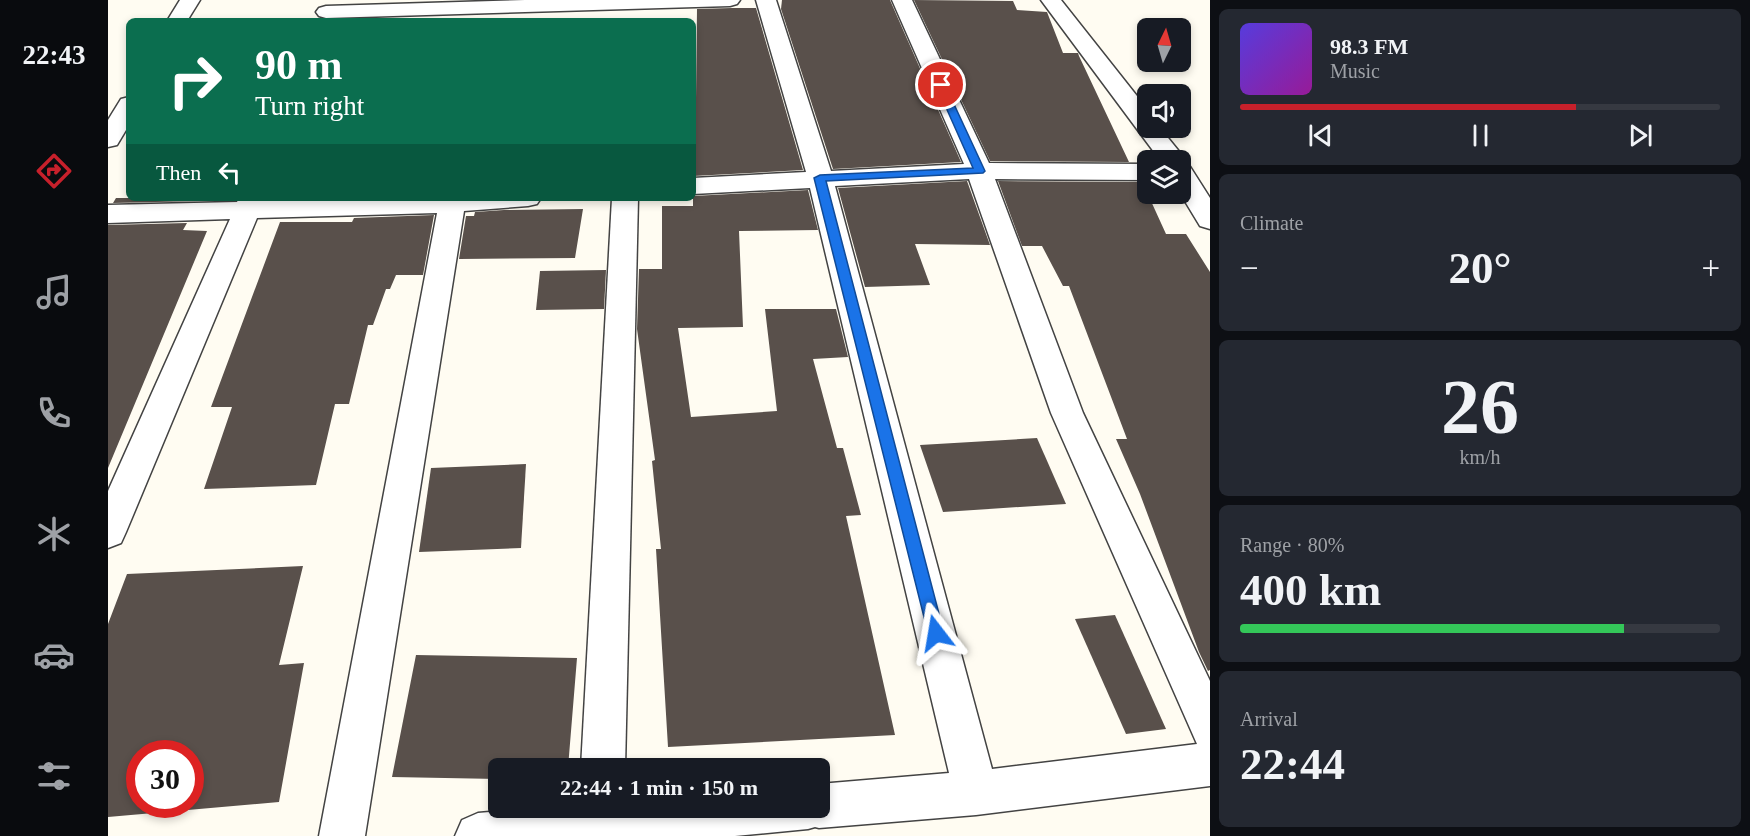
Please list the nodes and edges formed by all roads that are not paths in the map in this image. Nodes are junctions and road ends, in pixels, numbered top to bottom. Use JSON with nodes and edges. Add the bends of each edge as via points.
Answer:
{"nodes":[{"id":1,"x":190,"y":0,"type":"edge"},
{"id":2,"x":730,"y":0,"type":"edge"},
{"id":3,"x":766,"y":0,"type":"edge"},
{"id":4,"x":902,"y":0,"type":"edge"},
{"id":5,"x":1051,"y":0,"type":"edge"},
{"id":6,"x":326,"y":11,"type":"edge"},
{"id":7,"x":616,"y":12,"type":"edge"},
{"id":8,"x":470,"y":15,"type":"edge"},
{"id":9,"x":179,"y":18,"type":"edge"},
{"id":10,"x":126,"y":109,"type":"edge"},
{"id":11,"x":1137,"y":113,"type":"edge"},
{"id":12,"x":1156,"y":138,"type":"edge"},
{"id":13,"x":108,"y":140,"type":"edge"},
{"id":14,"x":1165,"y":150,"type":"edge"},
{"id":15,"x":980,"y":171,"type":"junction"},
{"id":16,"x":1137,"y":172,"type":"edge"},
{"id":17,"x":820,"y":178,"type":"junction"},
{"id":18,"x":696,"y":186,"type":"edge"},
{"id":19,"x":1191,"y":188,"type":"edge"},
{"id":20,"x":452,"y":201,"type":"edge"},
{"id":21,"x":625,"y":201,"type":"edge"},
{"id":22,"x":250,"y":205,"type":"edge"},
{"id":23,"x":108,"y":214,"type":"edge"},
{"id":24,"x":1210,"y":220,"type":"edge"},
{"id":25,"x":108,"y":532,"type":"edge"},
{"id":26,"x":1210,"y":728,"type":"edge"},
{"id":27,"x":603,"y":758,"type":"edge"},
{"id":28,"x":1210,"y":764,"type":"edge"},
{"id":29,"x":976,"y":793,"type":"junction"},
{"id":30,"x":830,"y":805,"type":"edge"},
{"id":31,"x":590,"y":818,"type":"edge"},
{"id":32,"x":342,"y":836,"type":"edge"},
{"id":33,"x":478,"y":836,"type":"edge"}],
"edges":[{"from":1,"to":9,"type":"street"},
{"from":2,"to":7,"type":"street"},
{"from":3,"to":17,"type":"street"},
{"from":4,"to":15,"type":"street"},
{"from":5,"to":11,"type":"street"},
{"from":6,"to":8,"type":"street"},
{"from":7,"to":8,"type":"street"},
{"from":10,"to":13,"type":"street"},
{"from":12,"to":14,"type":"street"},
{"from":15,"to":16,"type":"street"},
{"from":15,"to":17,"type":"street"},
{"from":15,"to":26,"type":"street","via":[[1067,413]]},
{"from":17,"to":18,"type":"street"},
{"from":17,"to":29,"type":"street"},
{"from":19,"to":24,"type":"street"},
{"from":20,"to":22,"type":"street"},
{"from":20,"to":32,"type":"street"},
{"from":21,"to":27,"type":"street"},
{"from":22,"to":23,"type":"street"},
{"from":22,"to":25,"type":"street"},
{"from":28,"to":29,"type":"street"},
{"from":29,"to":30,"type":"street"},
{"from":31,"to":33,"type":"street"}]}
